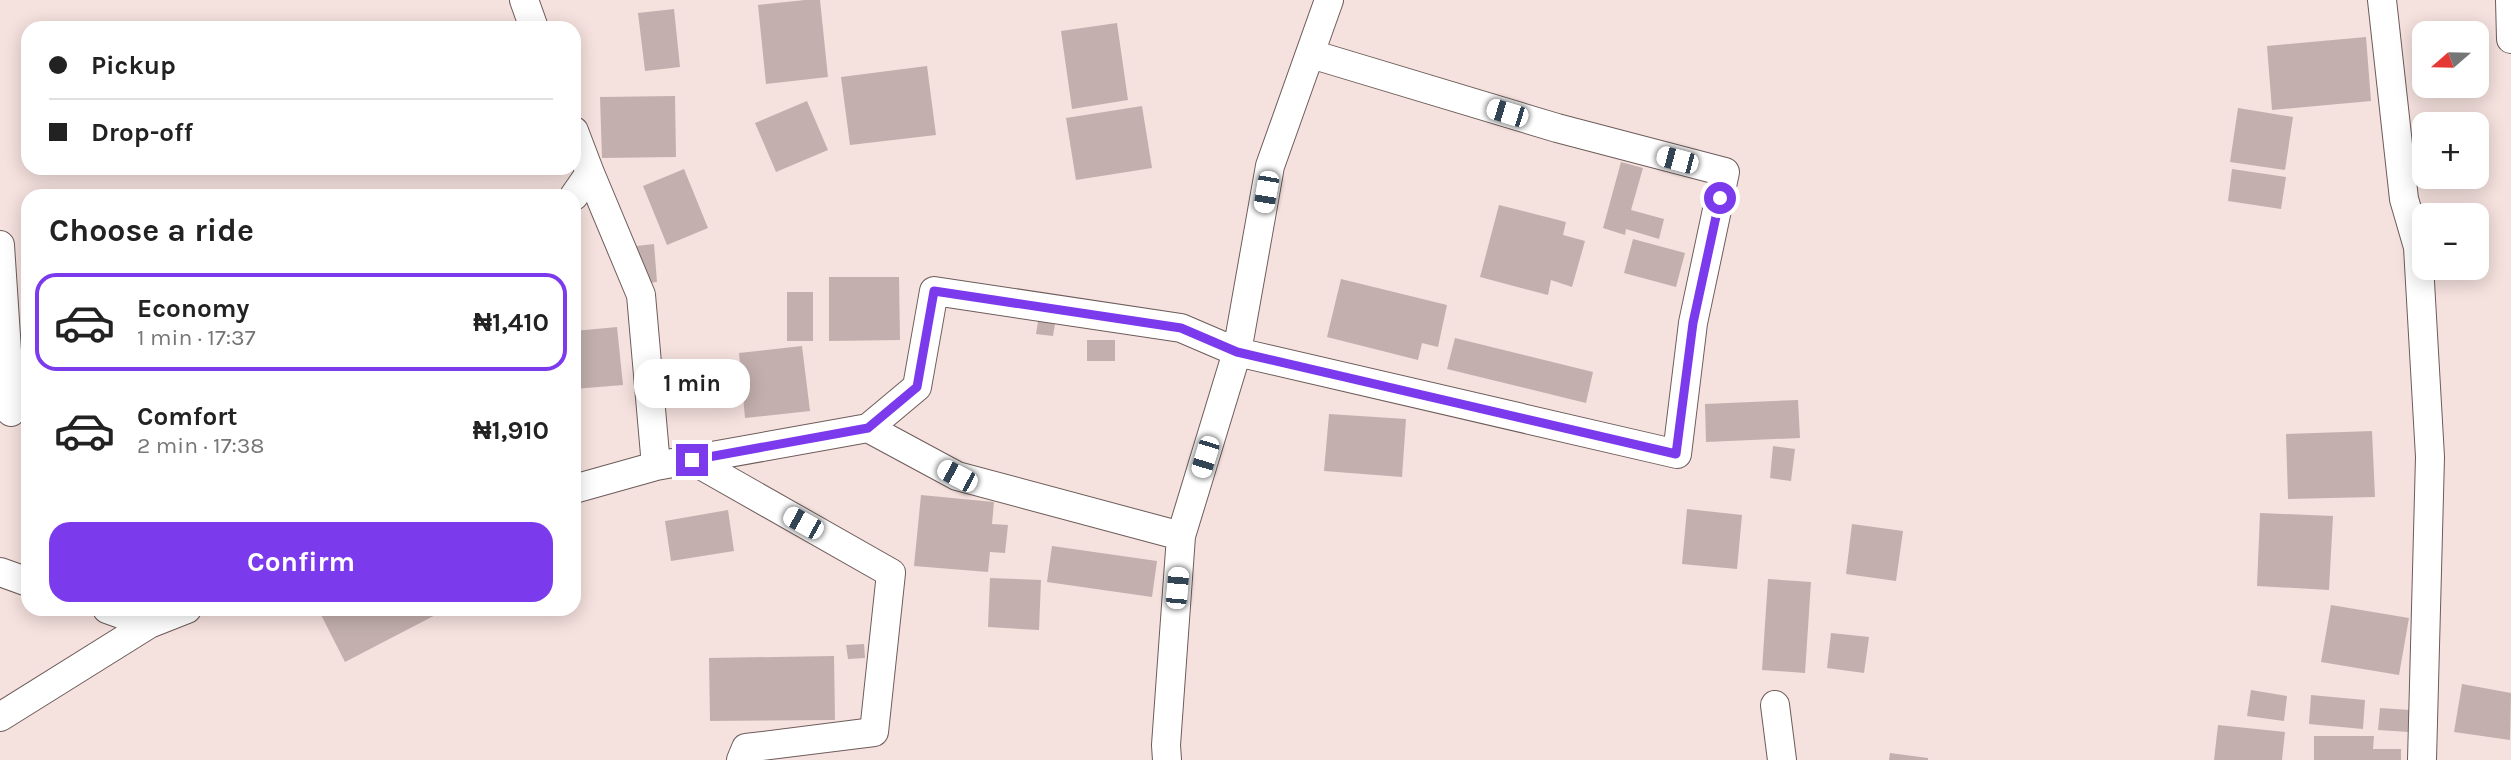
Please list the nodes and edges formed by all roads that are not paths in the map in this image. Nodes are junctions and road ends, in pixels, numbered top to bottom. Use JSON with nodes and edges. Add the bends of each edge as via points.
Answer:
{"nodes":[{"id":1,"x":524,"y":0,"type":"edge"},
{"id":2,"x":1329,"y":0,"type":"edge"},
{"id":3,"x":2382,"y":0,"type":"edge"},
{"id":4,"x":2510,"y":0,"type":"edge"},
{"id":5,"x":532,"y":21,"type":"edge"},
{"id":6,"x":2511,"y":39,"type":"edge"},
{"id":7,"x":1311,"y":54,"type":"junction"},
{"id":8,"x":581,"y":149,"type":"edge"},
{"id":9,"x":590,"y":173,"type":"junction"},
{"id":10,"x":578,"y":189,"type":"edge"},
{"id":11,"x":0,"y":245,"type":"edge"},
{"id":12,"x":1237,"y":352,"type":"junction"},
{"id":13,"x":13,"y":412,"type":"edge"},
{"id":14,"x":868,"y":428,"type":"junction"},
{"id":15,"x":692,"y":460,"type":"junction"},
{"id":16,"x":656,"y":466,"type":"junction"},
{"id":17,"x":581,"y":487,"type":"edge"},
{"id":18,"x":1181,"y":536,"type":"junction"},
{"id":19,"x":0,"y":572,"type":"edge"},
{"id":20,"x":21,"y":580,"type":"edge"},
{"id":21,"x":127,"y":616,"type":"edge"},
{"id":22,"x":169,"y":616,"type":"edge"},
{"id":23,"x":149,"y":624,"type":"junction"},
{"id":24,"x":1775,"y":705,"type":"dead end"},
{"id":25,"x":0,"y":717,"type":"edge"},
{"id":26,"x":741,"y":760,"type":"edge"},
{"id":27,"x":1167,"y":760,"type":"edge"},
{"id":28,"x":1782,"y":760,"type":"edge"},
{"id":29,"x":2422,"y":760,"type":"edge"}],
"edges":[{"from":1,"to":5,"type":"street"},
{"from":2,"to":7,"type":"street"},
{"from":3,"to":29,"type":"street","via":[[2404,199],[2418,247],[2429,443]]},
{"from":4,"to":6,"type":"street"},
{"from":7,"to":12,"type":"street","via":[[1270,166]]},
{"from":7,"to":12,"type":"street","via":[[1726,173],[1693,323],[1676,454]]},
{"from":8,"to":9,"type":"street"},
{"from":9,"to":10,"type":"street"},
{"from":9,"to":16,"type":"street","via":[[641,295]]},
{"from":11,"to":13,"type":"street"},
{"from":12,"to":14,"type":"street","via":[[1181,328],[934,291],[917,387]]},
{"from":12,"to":18,"type":"street"},
{"from":14,"to":15,"type":"street"},
{"from":14,"to":18,"type":"street","via":[[957,476]]},
{"from":15,"to":16,"type":"street"},
{"from":15,"to":26,"type":"street","via":[[891,573],[874,732],[746,748]]},
{"from":16,"to":17,"type":"street"},
{"from":18,"to":27,"type":"street"},
{"from":19,"to":20,"type":"street"},
{"from":21,"to":23,"type":"street"},
{"from":22,"to":23,"type":"street"},
{"from":23,"to":25,"type":"street"},
{"from":24,"to":28,"type":"street"}]}
